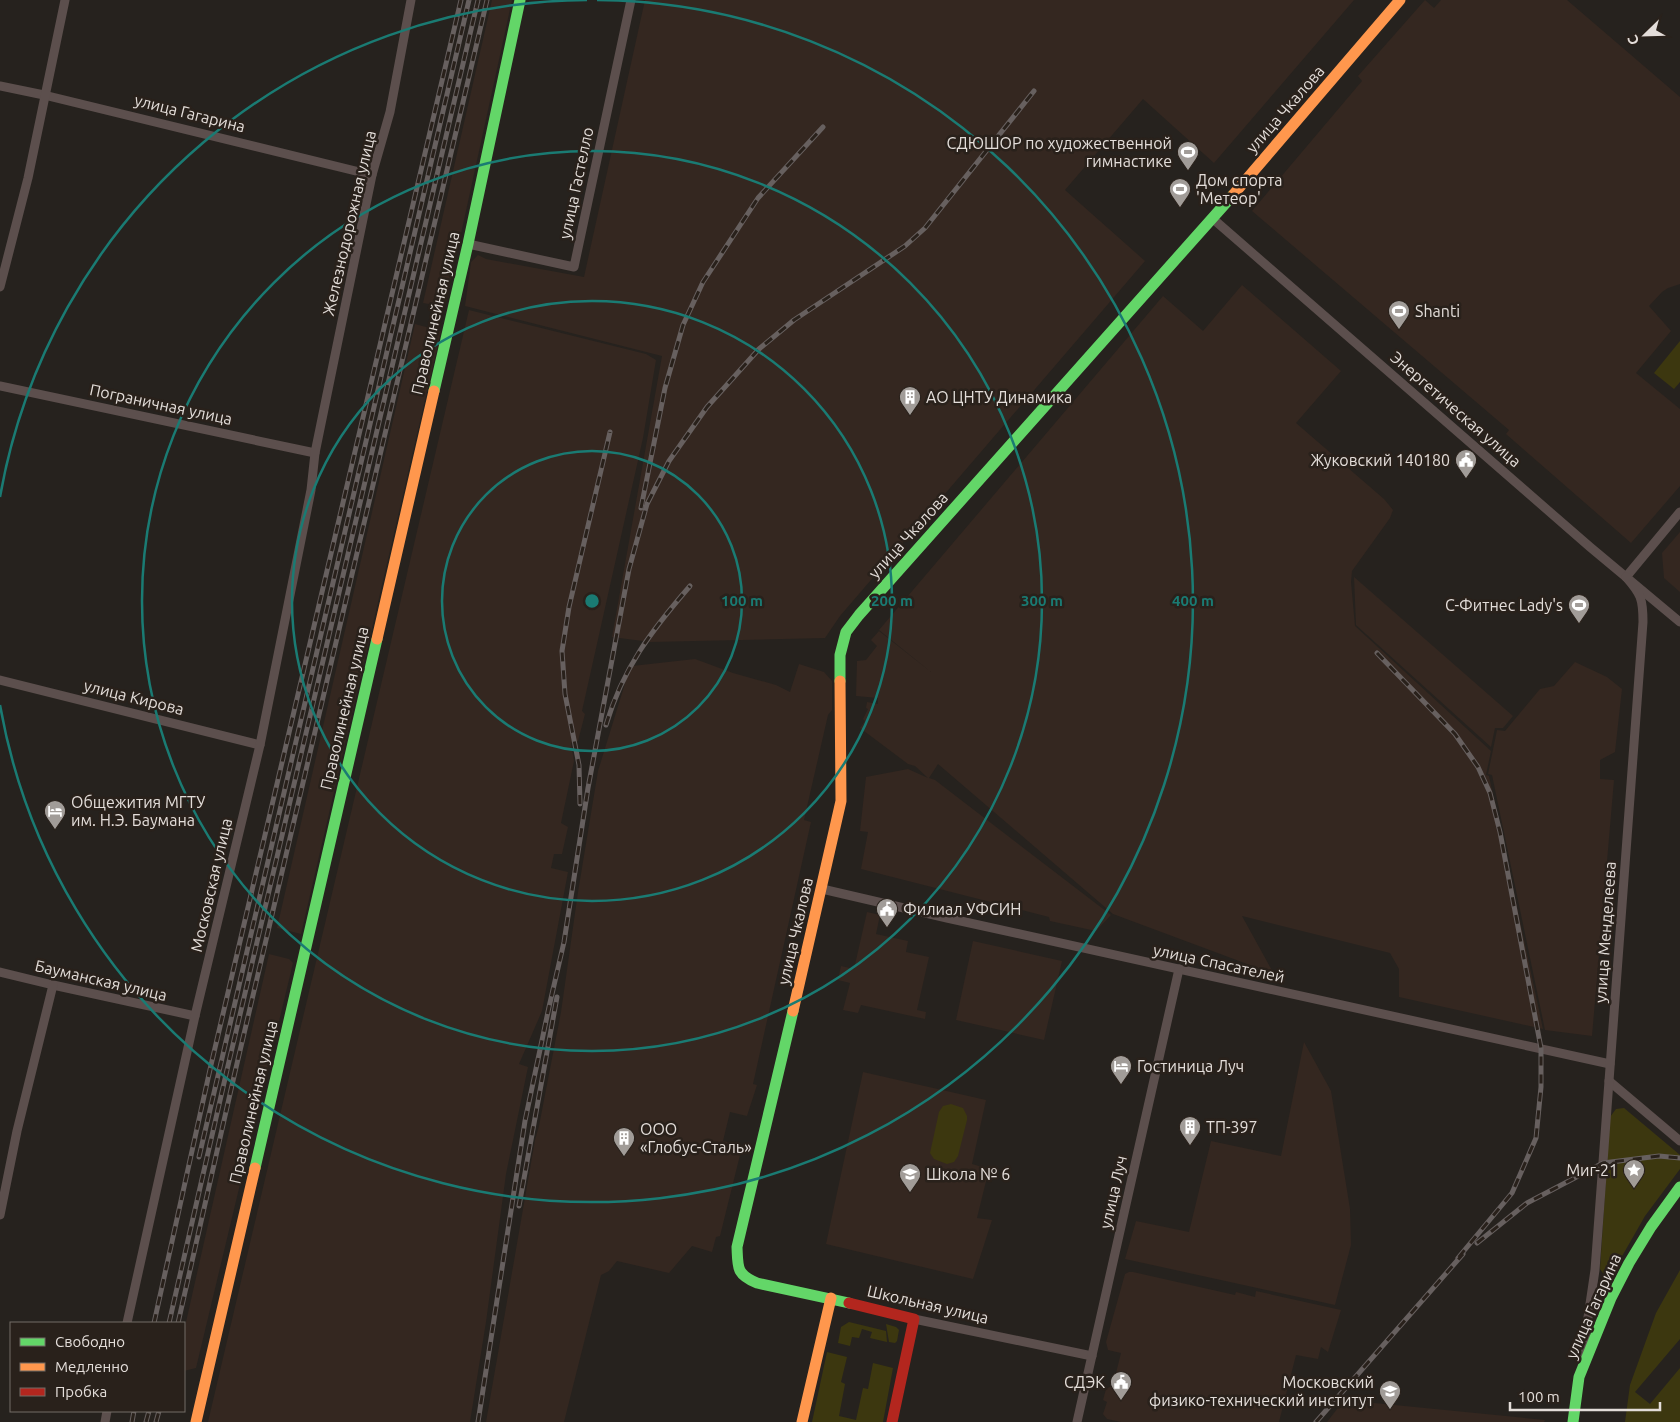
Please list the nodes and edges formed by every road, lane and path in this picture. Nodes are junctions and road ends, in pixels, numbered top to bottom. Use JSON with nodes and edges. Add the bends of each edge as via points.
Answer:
{"nodes":[{"id":1,"x":65,"y":0,"type":"edge"},
{"id":2,"x":411,"y":0,"type":"edge"},
{"id":3,"x":520,"y":0,"type":"edge"},
{"id":4,"x":631,"y":0,"type":"edge"},
{"id":5,"x":1400,"y":0,"type":"edge"},
{"id":6,"x":0,"y":86,"type":"edge"},
{"id":7,"x":44,"y":95,"type":"junction"},
{"id":8,"x":372,"y":175,"type":"junction"},
{"id":9,"x":1212,"y":218,"type":"junction"},
{"id":10,"x":468,"y":244,"type":"junction"},
{"id":11,"x":0,"y":287,"type":"edge"},
{"id":12,"x":0,"y":386,"type":"edge"},
{"id":13,"x":315,"y":453,"type":"junction"},
{"id":14,"x":1680,"y":512,"type":"edge"},
{"id":15,"x":1626,"y":577,"type":"junction"},
{"id":16,"x":1680,"y":622,"type":"edge"},
{"id":17,"x":0,"y":680,"type":"edge"},
{"id":18,"x":260,"y":744,"type":"junction"},
{"id":19,"x":822,"y":889,"type":"junction"},
{"id":20,"x":1179,"y":969,"type":"junction"},
{"id":21,"x":0,"y":972,"type":"edge"},
{"id":22,"x":53,"y":985,"type":"junction"},
{"id":23,"x":195,"y":1016,"type":"junction"},
{"id":24,"x":1610,"y":1064,"type":"junction"},
{"id":25,"x":1609,"y":1081,"type":"junction"},
{"id":26,"x":1680,"y":1141,"type":"edge"},
{"id":27,"x":1680,"y":1188,"type":"edge"},
{"id":28,"x":0,"y":1215,"type":"edge"},
{"id":29,"x":757,"y":1283,"type":"joint"},
{"id":30,"x":830,"y":1298,"type":"junction"},
{"id":31,"x":914,"y":1319,"type":"junction"},
{"id":32,"x":127,"y":1322,"type":"edge"},
{"id":33,"x":1092,"y":1356,"type":"junction"},
{"id":34,"x":1579,"y":1377,"type":"junction"},
{"id":35,"x":196,"y":1422,"type":"edge"},
{"id":36,"x":802,"y":1422,"type":"edge"},
{"id":37,"x":892,"y":1422,"type":"edge"},
{"id":38,"x":1076,"y":1422,"type":"edge"},
{"id":39,"x":1573,"y":1422,"type":"edge"}],
"edges":[{"from":1,"to":7,"type":"street"},
{"from":2,"to":8,"type":"street","name":"Железнодорожная улица","via":[[390,112]]},
{"from":3,"to":10,"type":"street","name":"Праволинейная улица"},
{"from":4,"to":10,"type":"street","name":"улица Гастелло","via":[[574,267]]},
{"from":5,"to":9,"type":"street","name":"улица Чкалова"},
{"from":6,"to":7,"type":"street","name":"улица Гагарина"},
{"from":7,"to":8,"type":"street","name":"улица Гагарина"},
{"from":7,"to":11,"type":"street","via":[[28,178]]},
{"from":8,"to":13,"type":"street","name":"Железнодорожная улица"},
{"from":9,"to":15,"type":"street","name":"Энергетическая улица"},
{"from":9,"to":19,"type":"street","name":"улица Чкалова","via":[[846,632],[840,655],[841,801]]},
{"from":10,"to":35,"type":"street","name":"Праволинейная улица"},
{"from":12,"to":13,"type":"street","name":"Пограничная улица"},
{"from":13,"to":18,"type":"street","name":"Московская улица","via":[[311,490]]},
{"from":14,"to":15,"type":"street"},
{"from":15,"to":16,"type":"street","name":"Энергетическая улица"},
{"from":15,"to":24,"type":"street","name":"улица Менделеева","via":[[1639,592],[1643,622]]},
{"from":17,"to":18,"type":"street","name":"улица Кирова"},
{"from":18,"to":23,"type":"street","name":"Московская улица"},
{"from":19,"to":20,"type":"street","name":"улица Спасателей"},
{"from":19,"to":29,"type":"street","name":"улица Чкалова","via":[[737,1247],[738,1267],[745,1278]]},
{"from":20,"to":24,"type":"street","name":"улица Спасателей"},
{"from":20,"to":33,"type":"street","name":"улица Луч"},
{"from":21,"to":22,"type":"street","name":"Бауманская улица"},
{"from":22,"to":23,"type":"street","name":"Бауманская улица"},
{"from":22,"to":28,"type":"street"},
{"from":23,"to":32,"type":"street","name":"Московская улица"},
{"from":24,"to":25,"type":"street","name":"улица Менделеева"},
{"from":25,"to":26,"type":"street"},
{"from":25,"to":34,"type":"street","name":"улица Менделеева","via":[[1595,1270]]},
{"from":27,"to":34,"type":"street","name":"улица Гагарина","via":[[1650,1227],[1629,1263]]},
{"from":29,"to":30,"type":"street","name":"Школьная улица"},
{"from":30,"to":31,"type":"street","name":"Школьная улица"},
{"from":30,"to":36,"type":"street"},
{"from":31,"to":33,"type":"street","name":"Школьная улица"},
{"from":31,"to":37,"type":"street"},
{"from":33,"to":38,"type":"street","name":"улица Луч"},
{"from":34,"to":39,"type":"street","name":"улица Гагарина"}]}
